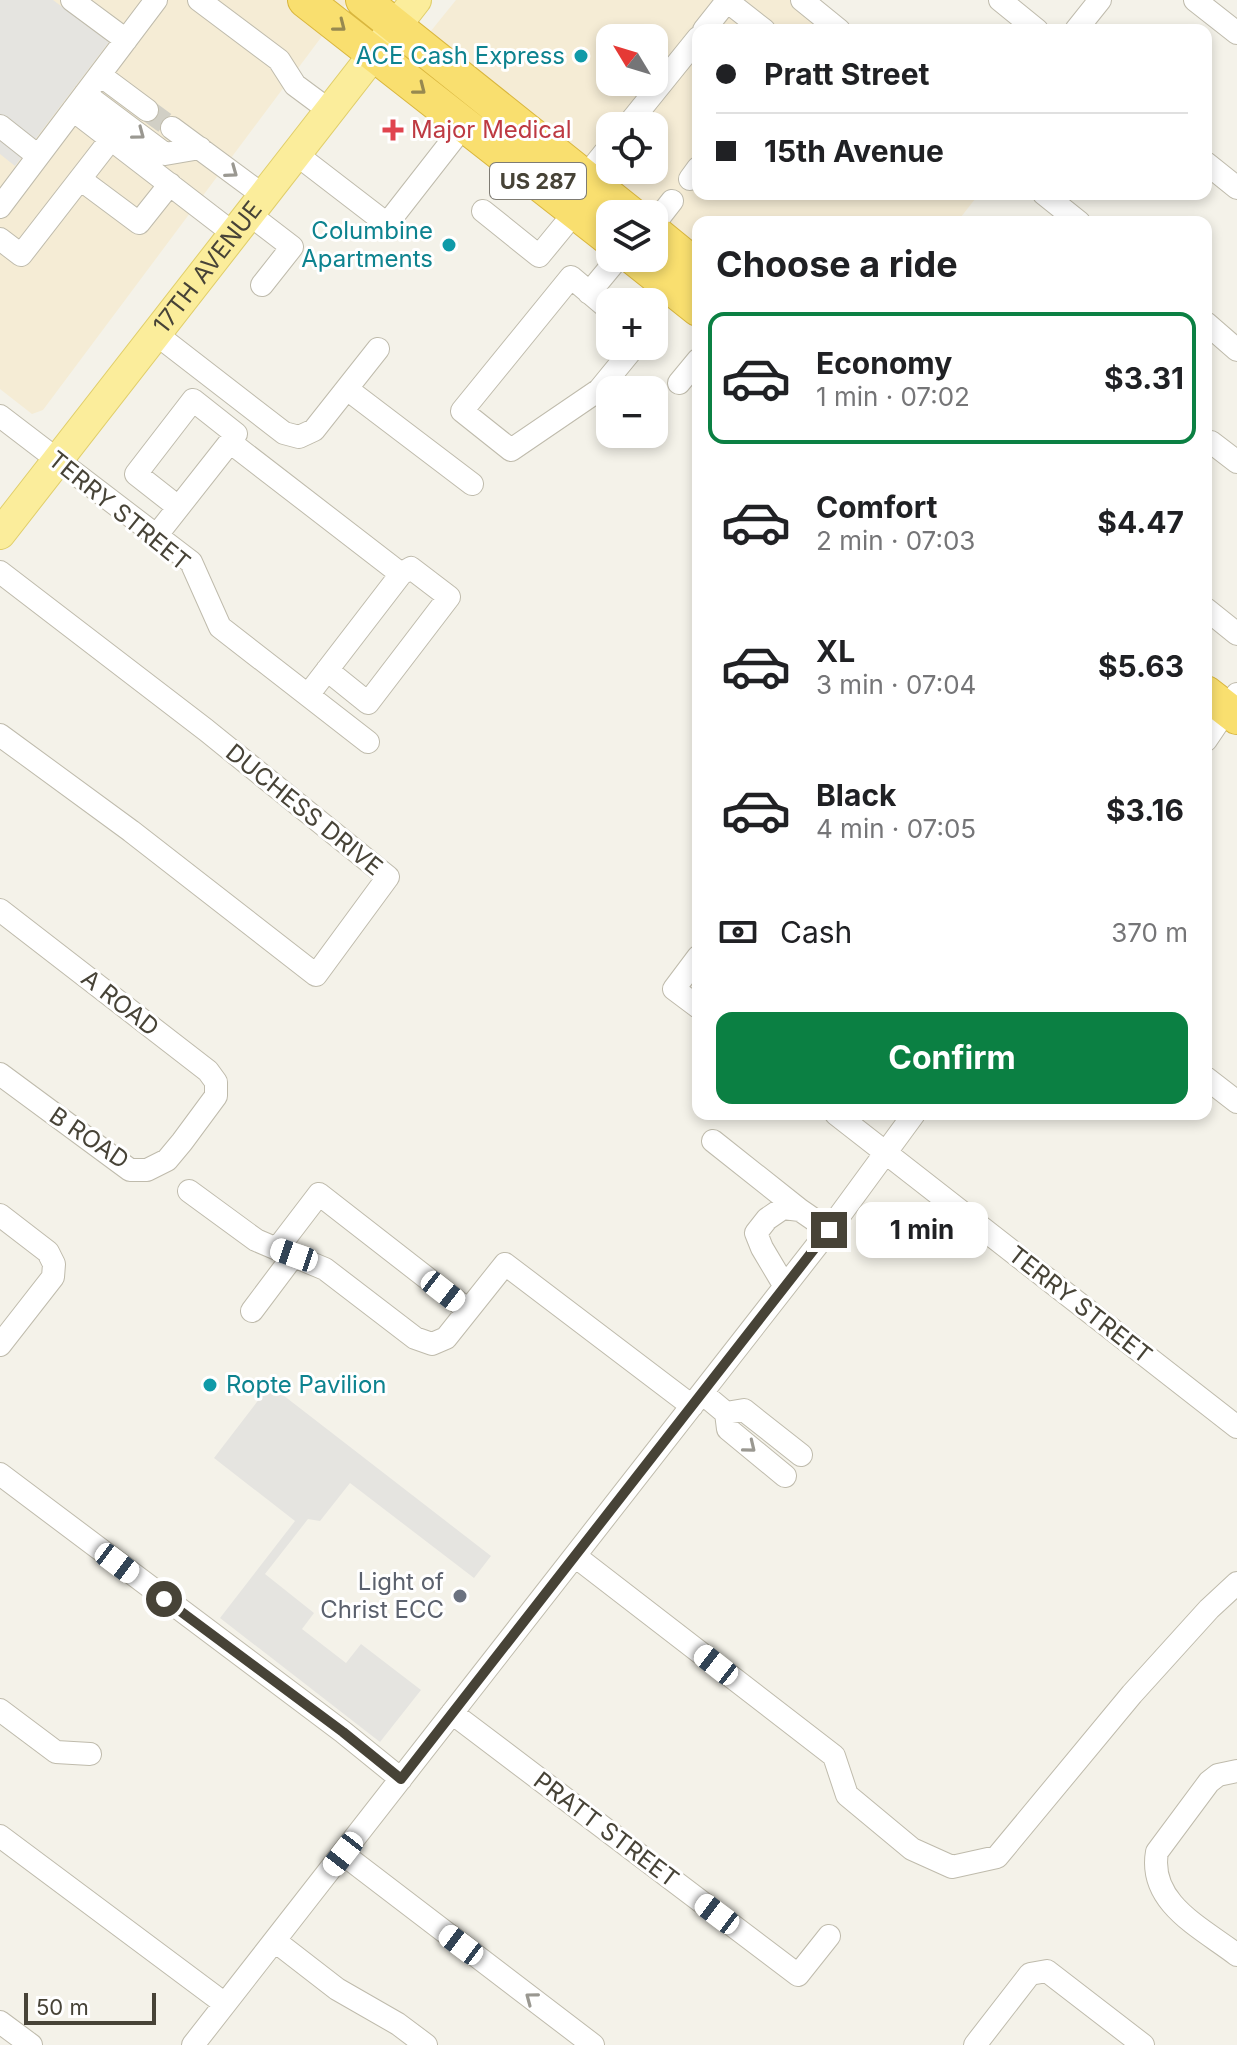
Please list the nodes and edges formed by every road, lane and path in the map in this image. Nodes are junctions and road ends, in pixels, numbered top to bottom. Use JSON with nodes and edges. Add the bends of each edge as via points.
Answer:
{"nodes":[{"id":1,"x":72,"y":0,"type":"edge"},
{"id":2,"x":156,"y":0,"type":"edge"},
{"id":3,"x":199,"y":0,"type":"edge"},
{"id":4,"x":305,"y":0,"type":"edge"},
{"id":5,"x":363,"y":0,"type":"edge"},
{"id":6,"x":802,"y":0,"type":"edge"},
{"id":7,"x":1000,"y":0,"type":"edge"},
{"id":8,"x":1100,"y":0,"type":"edge"},
{"id":9,"x":1195,"y":0,"type":"edge"},
{"id":10,"x":406,"y":12,"type":"edge"},
{"id":11,"x":709,"y":24,"type":"edge"},
{"id":12,"x":756,"y":24,"type":"edge"},
{"id":13,"x":832,"y":24,"type":"edge"},
{"id":14,"x":1030,"y":24,"type":"edge"},
{"id":15,"x":1081,"y":24,"type":"edge"},
{"id":16,"x":1237,"y":33,"type":"edge"},
{"id":17,"x":126,"y":40,"type":"junction"},
{"id":18,"x":692,"y":45,"type":"edge"},
{"id":19,"x":374,"y":53,"type":"junction"},
{"id":20,"x":100,"y":75,"type":"junction"},
{"id":21,"x":79,"y":102,"type":"junction"},
{"id":22,"x":147,"y":110,"type":"tunnel mouth"},
{"id":23,"x":330,"y":111,"type":"junction"},
{"id":24,"x":638,"y":112,"type":"edge"},
{"id":25,"x":465,"y":124,"type":"junction"},
{"id":26,"x":0,"y":126,"type":"edge"},
{"id":27,"x":172,"y":128,"type":"tunnel mouth"},
{"id":28,"x":111,"y":139,"type":"junction"},
{"id":29,"x":200,"y":148,"type":"junction"},
{"id":30,"x":296,"y":154,"type":"junction"},
{"id":31,"x":38,"y":156,"type":"junction"},
{"id":32,"x":596,"y":163,"type":"edge"},
{"id":33,"x":1212,"y":168,"type":"edge"},
{"id":34,"x":585,"y":177,"type":"junction"},
{"id":35,"x":80,"y":179,"type":"junction"},
{"id":36,"x":170,"y":184,"type":"junction"},
{"id":37,"x":1237,"y":188,"type":"edge"},
{"id":38,"x":614,"y":200,"type":"edge"},
{"id":39,"x":1052,"y":200,"type":"edge"},
{"id":40,"x":672,"y":201,"type":"dead end"},
{"id":41,"x":668,"y":206,"type":"edge"},
{"id":42,"x":0,"y":207,"type":"edge"},
{"id":43,"x":483,"y":211,"type":"dead end"},
{"id":44,"x":576,"y":211,"type":"junction"},
{"id":45,"x":249,"y":215,"type":"junction"},
{"id":46,"x":1072,"y":216,"type":"edge"},
{"id":47,"x":596,"y":227,"type":"edge"},
{"id":48,"x":0,"y":239,"type":"edge"},
{"id":49,"x":668,"y":243,"type":"edge"},
{"id":50,"x":692,"y":263,"type":"edge"},
{"id":51,"x":606,"y":272,"type":"edge"},
{"id":52,"x":652,"y":272,"type":"edge"},
{"id":53,"x":262,"y":285,"type":"dead end"},
{"id":54,"x":589,"y":293,"type":"junction"},
{"id":55,"x":596,"y":299,"type":"edge"},
{"id":56,"x":692,"y":304,"type":"edge"},
{"id":57,"x":1212,"y":328,"type":"edge"},
{"id":58,"x":156,"y":334,"type":"junction"},
{"id":59,"x":378,"y":349,"type":"dead end"},
{"id":60,"x":1237,"y":350,"type":"edge"},
{"id":61,"x":624,"y":360,"type":"edge"},
{"id":62,"x":692,"y":367,"type":"edge"},
{"id":63,"x":679,"y":383,"type":"dead end"},
{"id":64,"x":347,"y":389,"type":"junction"},
{"id":65,"x":0,"y":416,"type":"edge"},
{"id":66,"x":230,"y":442,"type":"junction"},
{"id":67,"x":1212,"y":443,"type":"edge"},
{"id":68,"x":58,"y":460,"type":"junction"},
{"id":69,"x":1237,"y":462,"type":"edge"},
{"id":70,"x":472,"y":484,"type":"dead end"},
{"id":71,"x":178,"y":507,"type":"junction"},
{"id":72,"x":0,"y":534,"type":"edge"},
{"id":73,"x":156,"y":536,"type":"junction"},
{"id":74,"x":0,"y":572,"type":"edge"},
{"id":75,"x":401,"y":574,"type":"junction"},
{"id":76,"x":1212,"y":614,"type":"edge"},
{"id":77,"x":1237,"y":634,"type":"edge"},
{"id":78,"x":327,"y":670,"type":"junction"},
{"id":79,"x":308,"y":695,"type":"junction"},
{"id":80,"x":1226,"y":703,"type":"edge"},
{"id":81,"x":1212,"y":729,"type":"edge"},
{"id":82,"x":0,"y":735,"type":"edge"},
{"id":83,"x":368,"y":742,"type":"dead end"},
{"id":84,"x":0,"y":910,"type":"edge"},
{"id":85,"x":692,"y":965,"type":"edge"},
{"id":86,"x":692,"y":1002,"type":"edge"},
{"id":87,"x":0,"y":1074,"type":"edge"},
{"id":88,"x":1212,"y":1083,"type":"edge"},
{"id":89,"x":1237,"y":1102,"type":"edge"},
{"id":90,"x":209,"y":1107,"type":"joint"},
{"id":91,"x":844,"y":1120,"type":"edge"},
{"id":92,"x":910,"y":1120,"type":"edge"},
{"id":93,"x":713,"y":1141,"type":"dead end"},
{"id":94,"x":886,"y":1153,"type":"junction"},
{"id":95,"x":189,"y":1191,"type":"dead end"},
{"id":96,"x":800,"y":1210,"type":"junction"},
{"id":97,"x":0,"y":1215,"type":"edge"},
{"id":98,"x":829,"y":1230,"type":"junction"},
{"id":99,"x":285,"y":1252,"type":"junction"},
{"id":100,"x":784,"y":1285,"type":"junction"},
{"id":101,"x":468,"y":1310,"type":"junction"},
{"id":102,"x":252,"y":1311,"type":"dead end"},
{"id":103,"x":0,"y":1345,"type":"edge"},
{"id":104,"x":697,"y":1399,"type":"junction"},
{"id":105,"x":726,"y":1413,"type":"junction"},
{"id":106,"x":1237,"y":1427,"type":"edge"},
{"id":107,"x":801,"y":1455,"type":"dead end"},
{"id":108,"x":0,"y":1474,"type":"edge"},
{"id":109,"x":785,"y":1476,"type":"dead end"},
{"id":110,"x":575,"y":1556,"type":"junction"},
{"id":111,"x":1237,"y":1583,"type":"edge"},
{"id":112,"x":0,"y":1710,"type":"edge"},
{"id":113,"x":452,"y":1713,"type":"junction"},
{"id":114,"x":90,"y":1754,"type":"dead end"},
{"id":115,"x":1237,"y":1771,"type":"edge"},
{"id":116,"x":401,"y":1779,"type":"junction"},
{"id":117,"x":0,"y":1836,"type":"edge"},
{"id":118,"x":343,"y":1854,"type":"junction"},
{"id":119,"x":829,"y":1936,"type":"dead end"},
{"id":120,"x":275,"y":1941,"type":"junction"},
{"id":121,"x":1237,"y":1955,"type":"edge"},
{"id":122,"x":225,"y":2004,"type":"junction"},
{"id":123,"x":193,"y":2045,"type":"edge"},
{"id":124,"x":426,"y":2045,"type":"edge"},
{"id":125,"x":593,"y":2045,"type":"edge"},
{"id":126,"x":975,"y":2045,"type":"edge"},
{"id":127,"x":1143,"y":2045,"type":"edge"}],
"edges":[{"from":1,"to":17,"type":"street"},
{"from":2,"to":17,"type":"street"},
{"from":3,"to":23,"type":"street","via":[[279,60],[295,85]]},
{"from":4,"to":19,"type":"highway","number":"US 287","one_way":true},
{"from":5,"to":10,"type":"highway","number":"US 287"},
{"from":6,"to":13,"type":"street"},
{"from":7,"to":14,"type":"street"},
{"from":8,"to":15,"type":"street"},
{"from":9,"to":16,"type":"street"},
{"from":10,"to":19,"type":"main road","name":"17TH AVENUE"},
{"from":10,"to":34,"type":"highway","number":"US 287"},
{"from":11,"to":12,"type":"street","via":[[727,1]]},
{"from":17,"to":20,"type":"street"},
{"from":18,"to":24,"type":"street"},
{"from":19,"to":23,"type":"main road","name":"17TH AVENUE"},
{"from":19,"to":25,"type":"highway","number":"US 287","one_way":true},
{"from":20,"to":21,"type":"street"},
{"from":20,"to":22,"type":"street"},
{"from":21,"to":28,"type":"street"},
{"from":21,"to":29,"type":"street","one_way":true,"via":[[165,154]]},
{"from":21,"to":31,"type":"street"},
{"from":23,"to":30,"type":"main road","name":"17TH AVENUE"},
{"from":25,"to":30,"type":"street","via":[[387,224]]},
{"from":25,"to":44,"type":"highway","number":"US 287"},
{"from":26,"to":31,"type":"street"},
{"from":27,"to":29,"type":"street"},
{"from":28,"to":35,"type":"street"},
{"from":28,"to":36,"type":"street"},
{"from":29,"to":45,"type":"street","one_way":true},
{"from":30,"to":45,"type":"main road","name":"17TH AVENUE"},
{"from":31,"to":42,"type":"street"},
{"from":32,"to":34,"type":"street"},
{"from":33,"to":37,"type":"street"},
{"from":34,"to":38,"type":"highway","number":"US 287"},
{"from":35,"to":36,"type":"street","via":[[139,223]]},
{"from":35,"to":48,"type":"street","via":[[21,255]]},
{"from":36,"to":45,"type":"street"},
{"from":39,"to":46,"type":"street"},
{"from":40,"to":41,"type":"street"},
{"from":43,"to":44,"type":"street","via":[[539,256]]},
{"from":44,"to":47,"type":"highway","number":"US 287"},
{"from":45,"to":53,"type":"street","via":[[292,247]]},
{"from":45,"to":58,"type":"main road","name":"17TH AVENUE"},
{"from":49,"to":50,"type":"highway"},
{"from":51,"to":54,"type":"street"},
{"from":52,"to":56,"type":"highway"},
{"from":54,"to":55,"type":"street"},
{"from":54,"to":61,"type":"street","via":[[571,277],[462,411],[511,450],[599,390]]},
{"from":57,"to":60,"type":"street"},
{"from":58,"to":64,"type":"street","via":[[284,433],[299,437],[314,430]]},
{"from":58,"to":68,"type":"main road","name":"17TH AVENUE"},
{"from":59,"to":64,"type":"street"},
{"from":62,"to":63,"type":"street"},
{"from":64,"to":70,"type":"street"},
{"from":65,"to":68,"type":"street","name":"TERRY STREET"},
{"from":66,"to":71,"type":"street"},
{"from":66,"to":71,"type":"street","via":[[236,434],[193,400],[136,474]]},
{"from":66,"to":75,"type":"street"},
{"from":67,"to":69,"type":"street"},
{"from":68,"to":72,"type":"main road","name":"17TH AVENUE"},
{"from":68,"to":73,"type":"street","name":"TERRY STREET"},
{"from":71,"to":73,"type":"street"},
{"from":73,"to":79,"type":"street","name":"TERRY STREET","via":[[191,562],[220,627]]},
{"from":74,"to":82,"type":"street","name":"DUCHESS DRIVE","via":[[388,877],[316,975]]},
{"from":75,"to":78,"type":"street"},
{"from":75,"to":78,"type":"street","via":[[411,568],[449,597],[368,703]]},
{"from":76,"to":77,"type":"street"},
{"from":78,"to":79,"type":"street"},
{"from":79,"to":83,"type":"street","name":"TERRY STREET"},
{"from":80,"to":81,"type":"street"},
{"from":84,"to":90,"type":"street","name":"A ROAD","via":[[208,1071],[216,1082]]},
{"from":85,"to":86,"type":"street","via":[[674,989]]},
{"from":87,"to":90,"type":"street","name":"B ROAD","via":[[130,1170],[147,1170],[167,1160]]},
{"from":88,"to":89,"type":"street"},
{"from":91,"to":94,"type":"street","name":"TERRY STREET"},
{"from":92,"to":94,"type":"street"},
{"from":93,"to":96,"type":"street"},
{"from":94,"to":98,"type":"street"},
{"from":94,"to":106,"type":"street","name":"TERRY STREET"},
{"from":95,"to":99,"type":"street","via":[[256,1240]]},
{"from":96,"to":98,"type":"street"},
{"from":96,"to":100,"type":"street","via":[[783,1208],[756,1233]]},
{"from":97,"to":103,"type":"street","via":[[48,1252],[54,1264],[53,1277]]},
{"from":98,"to":100,"type":"street"},
{"from":99,"to":101,"type":"street","via":[[325,1269],[415,1338],[432,1344],[446,1338]]},
{"from":99,"to":101,"type":"street","via":[[319,1194]]},
{"from":99,"to":102,"type":"street"},
{"from":100,"to":104,"type":"street"},
{"from":101,"to":104,"type":"street","via":[[505,1264]]},
{"from":104,"to":105,"type":"street"},
{"from":104,"to":110,"type":"street"},
{"from":105,"to":107,"type":"street","via":[[744,1410]]},
{"from":105,"to":109,"type":"street","one_way":true,"via":[[728,1429]]},
{"from":108,"to":116,"type":"street"},
{"from":110,"to":111,"type":"street","via":[[834,1756],[847,1795],[912,1849],[952,1867],[997,1857],[1132,1694]]},
{"from":110,"to":113,"type":"street"},
{"from":112,"to":114,"type":"street","via":[[56,1752]]},
{"from":113,"to":116,"type":"street"},
{"from":113,"to":119,"type":"street","name":"PRATT STREET","via":[[798,1975]]},
{"from":115,"to":121,"type":"street","via":[[1209,1782],[1157,1852],[1154,1866],[1170,1903]]},
{"from":116,"to":118,"type":"street"},
{"from":117,"to":122,"type":"street"},
{"from":118,"to":120,"type":"street"},
{"from":125,"to":118,"type":"street","one_way":true},
{"from":120,"to":122,"type":"street"},
{"from":120,"to":124,"type":"street","via":[[337,1989]]},
{"from":122,"to":123,"type":"street"},
{"from":126,"to":127,"type":"street","via":[[1030,1974],[1041,1970]]}]}
